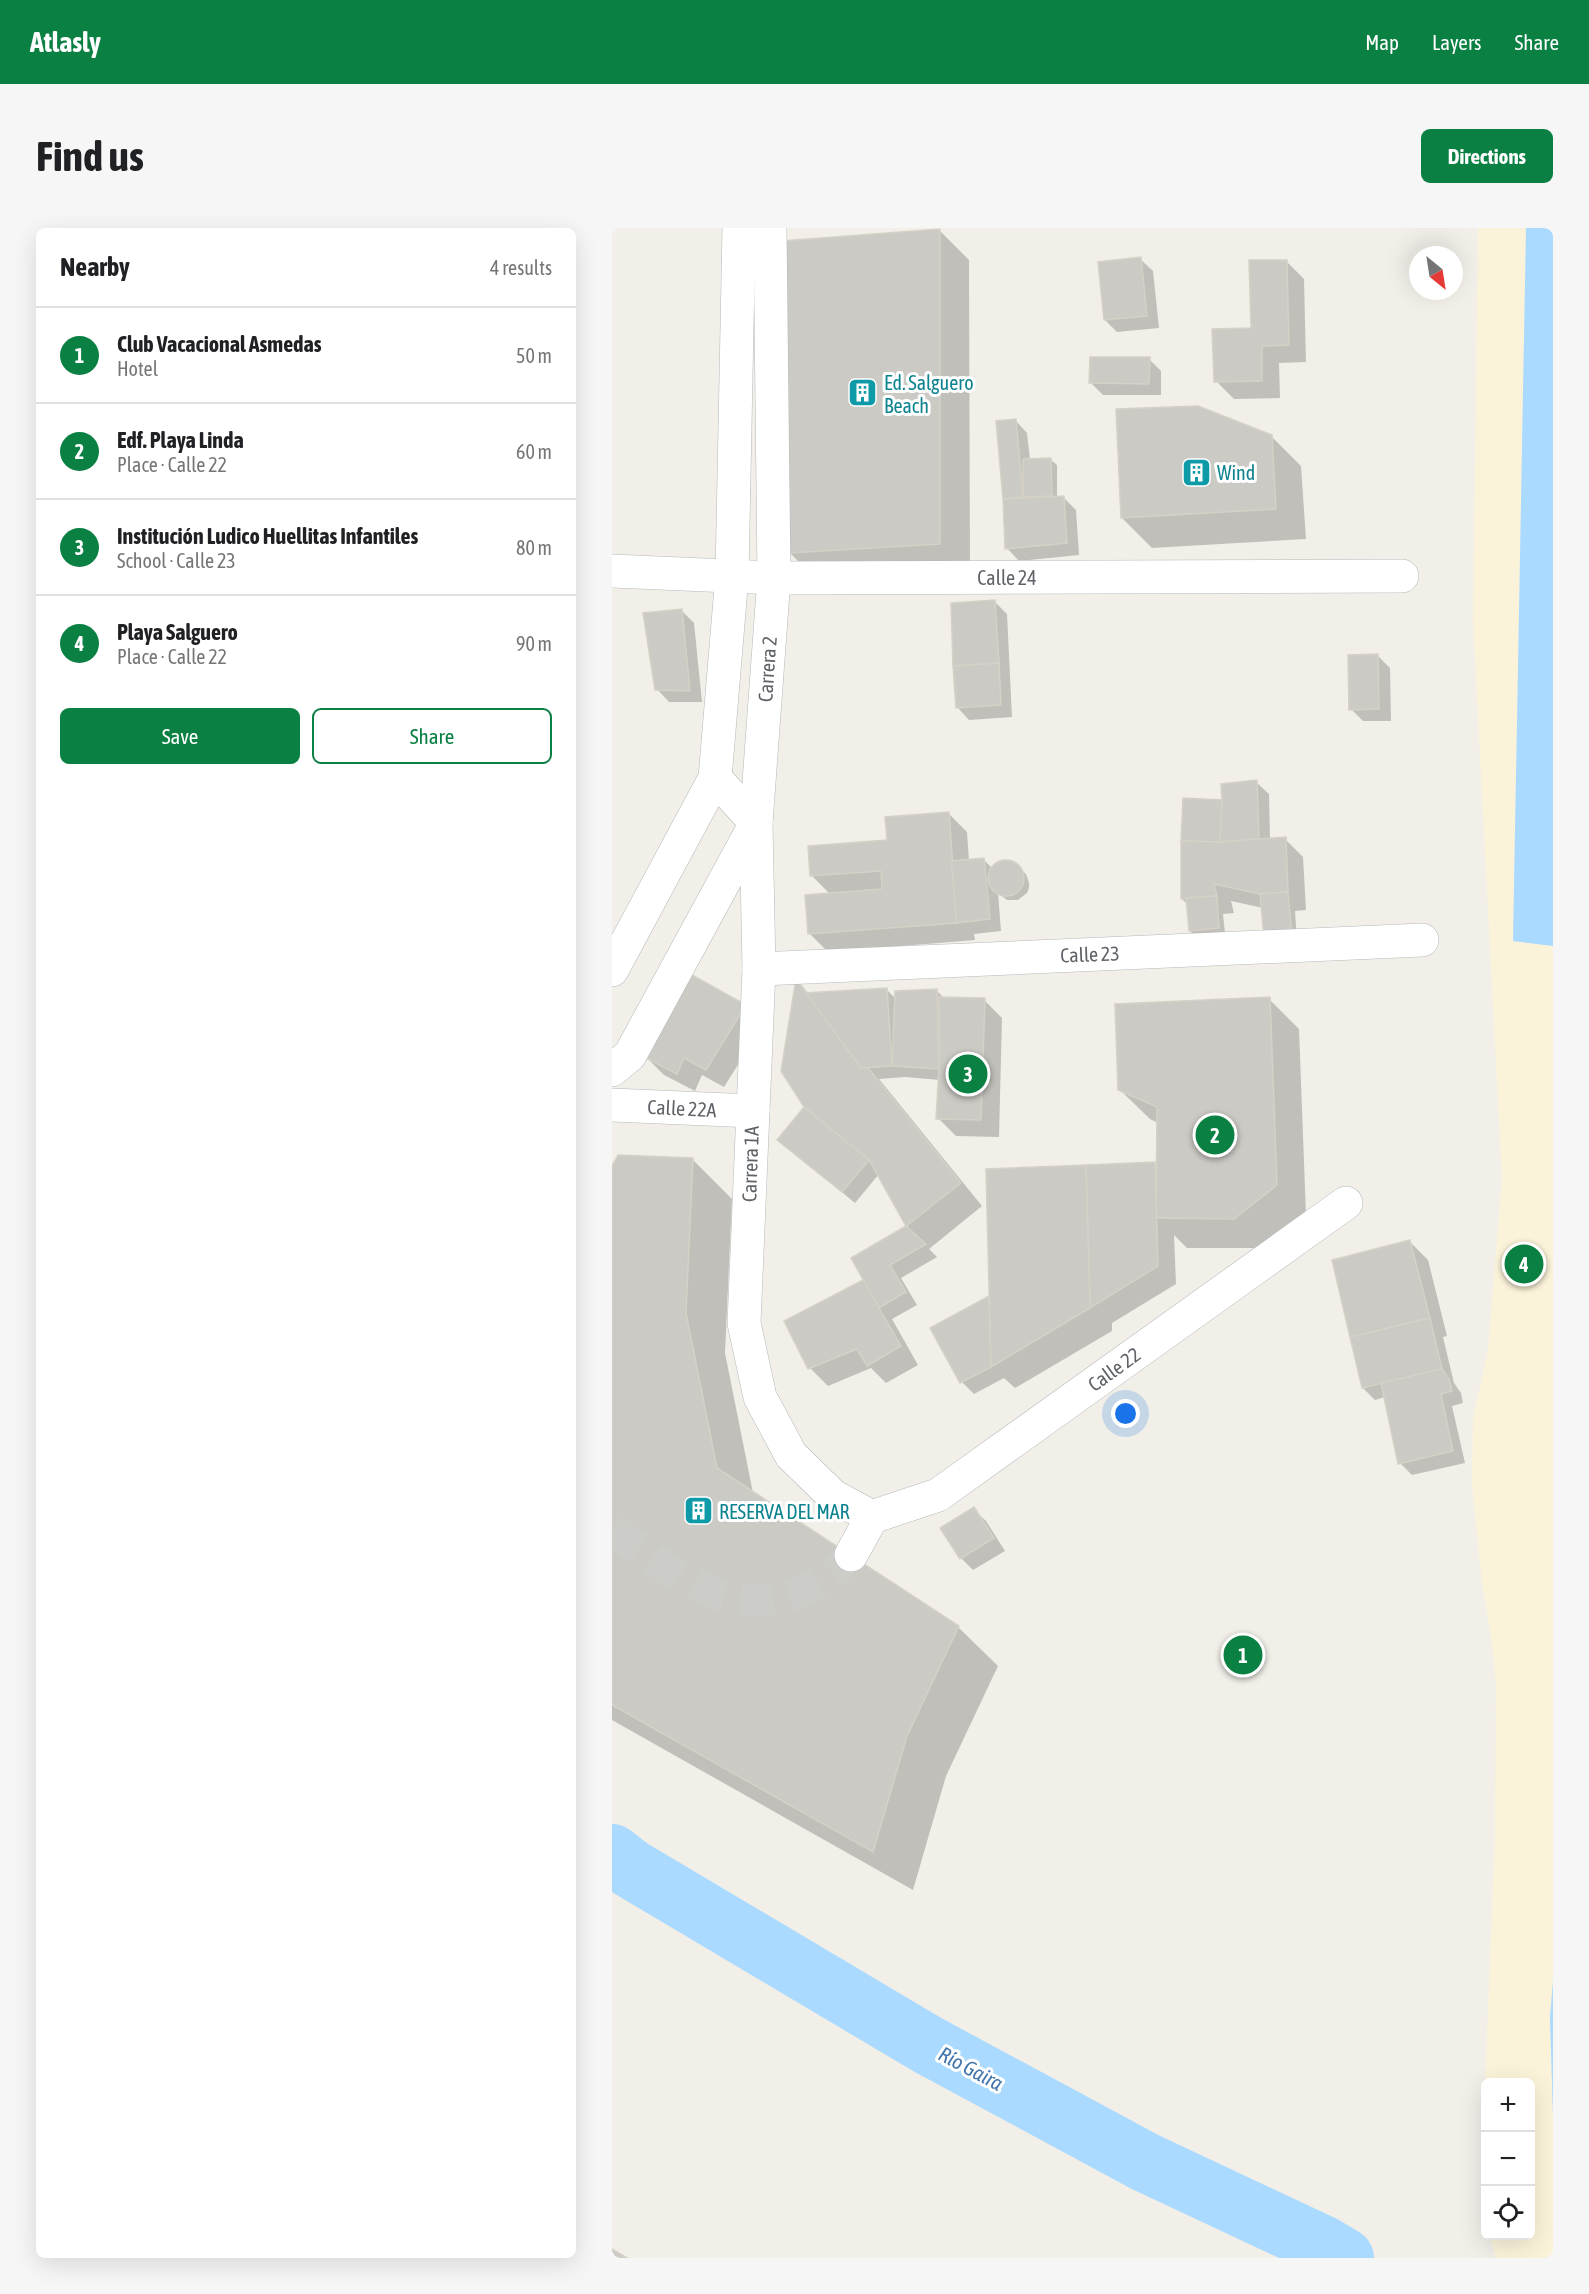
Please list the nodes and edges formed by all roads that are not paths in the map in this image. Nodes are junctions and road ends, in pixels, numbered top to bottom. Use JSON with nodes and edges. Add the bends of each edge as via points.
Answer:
{"nodes":[{"id":1,"x":739,"y":228,"type":"edge"},
{"id":2,"x":770,"y":228,"type":"edge"},
{"id":3,"x":612,"y":571,"type":"edge"},
{"id":4,"x":732,"y":576,"type":"junction"},
{"id":5,"x":1402,"y":576,"type":"dead end"},
{"id":6,"x":774,"y":578,"type":"junction"},
{"id":7,"x":715,"y":778,"type":"junction"},
{"id":8,"x":756,"y":823,"type":"junction"},
{"id":9,"x":1422,"y":940,"type":"dead end"},
{"id":10,"x":759,"y":969,"type":"junction"},
{"id":11,"x":612,"y":970,"type":"edge"},
{"id":12,"x":612,"y":1070,"type":"edge"},
{"id":13,"x":612,"y":1105,"type":"edge"},
{"id":14,"x":753,"y":1111,"type":"junction"},
{"id":15,"x":1346,"y":1203,"type":"dead end"},
{"id":16,"x":872,"y":1517,"type":"junction"},
{"id":17,"x":851,"y":1555,"type":"tunnel mouth"}],
"edges":[{"from":1,"to":4,"type":"street"},
{"from":2,"to":6,"type":"street","name":"Carrera 2"},
{"from":3,"to":4,"type":"street","name":"Calle 24"},
{"from":4,"to":6,"type":"street","name":"Calle 24"},
{"from":4,"to":7,"type":"street"},
{"from":5,"to":6,"type":"street","name":"Calle 24"},
{"from":6,"to":8,"type":"street","name":"Carrera 2"},
{"from":7,"to":8,"type":"street"},
{"from":7,"to":11,"type":"street"},
{"from":8,"to":10,"type":"street","name":"Carrera 1A"},
{"from":8,"to":12,"type":"street","name":"Carrera 2","via":[[630,1055]]},
{"from":9,"to":10,"type":"street","name":"Calle 23"},
{"from":10,"to":14,"type":"street","name":"Carrera 1A"},
{"from":13,"to":14,"type":"street","name":"Calle 22A"},
{"from":14,"to":16,"type":"street","name":"Carrera 1A","via":[[744,1323],[760,1397],[791,1455],[833,1496]]},
{"from":15,"to":16,"type":"street","name":"Calle 22","via":[[938,1495]]},
{"from":16,"to":17,"type":"street"}]}
